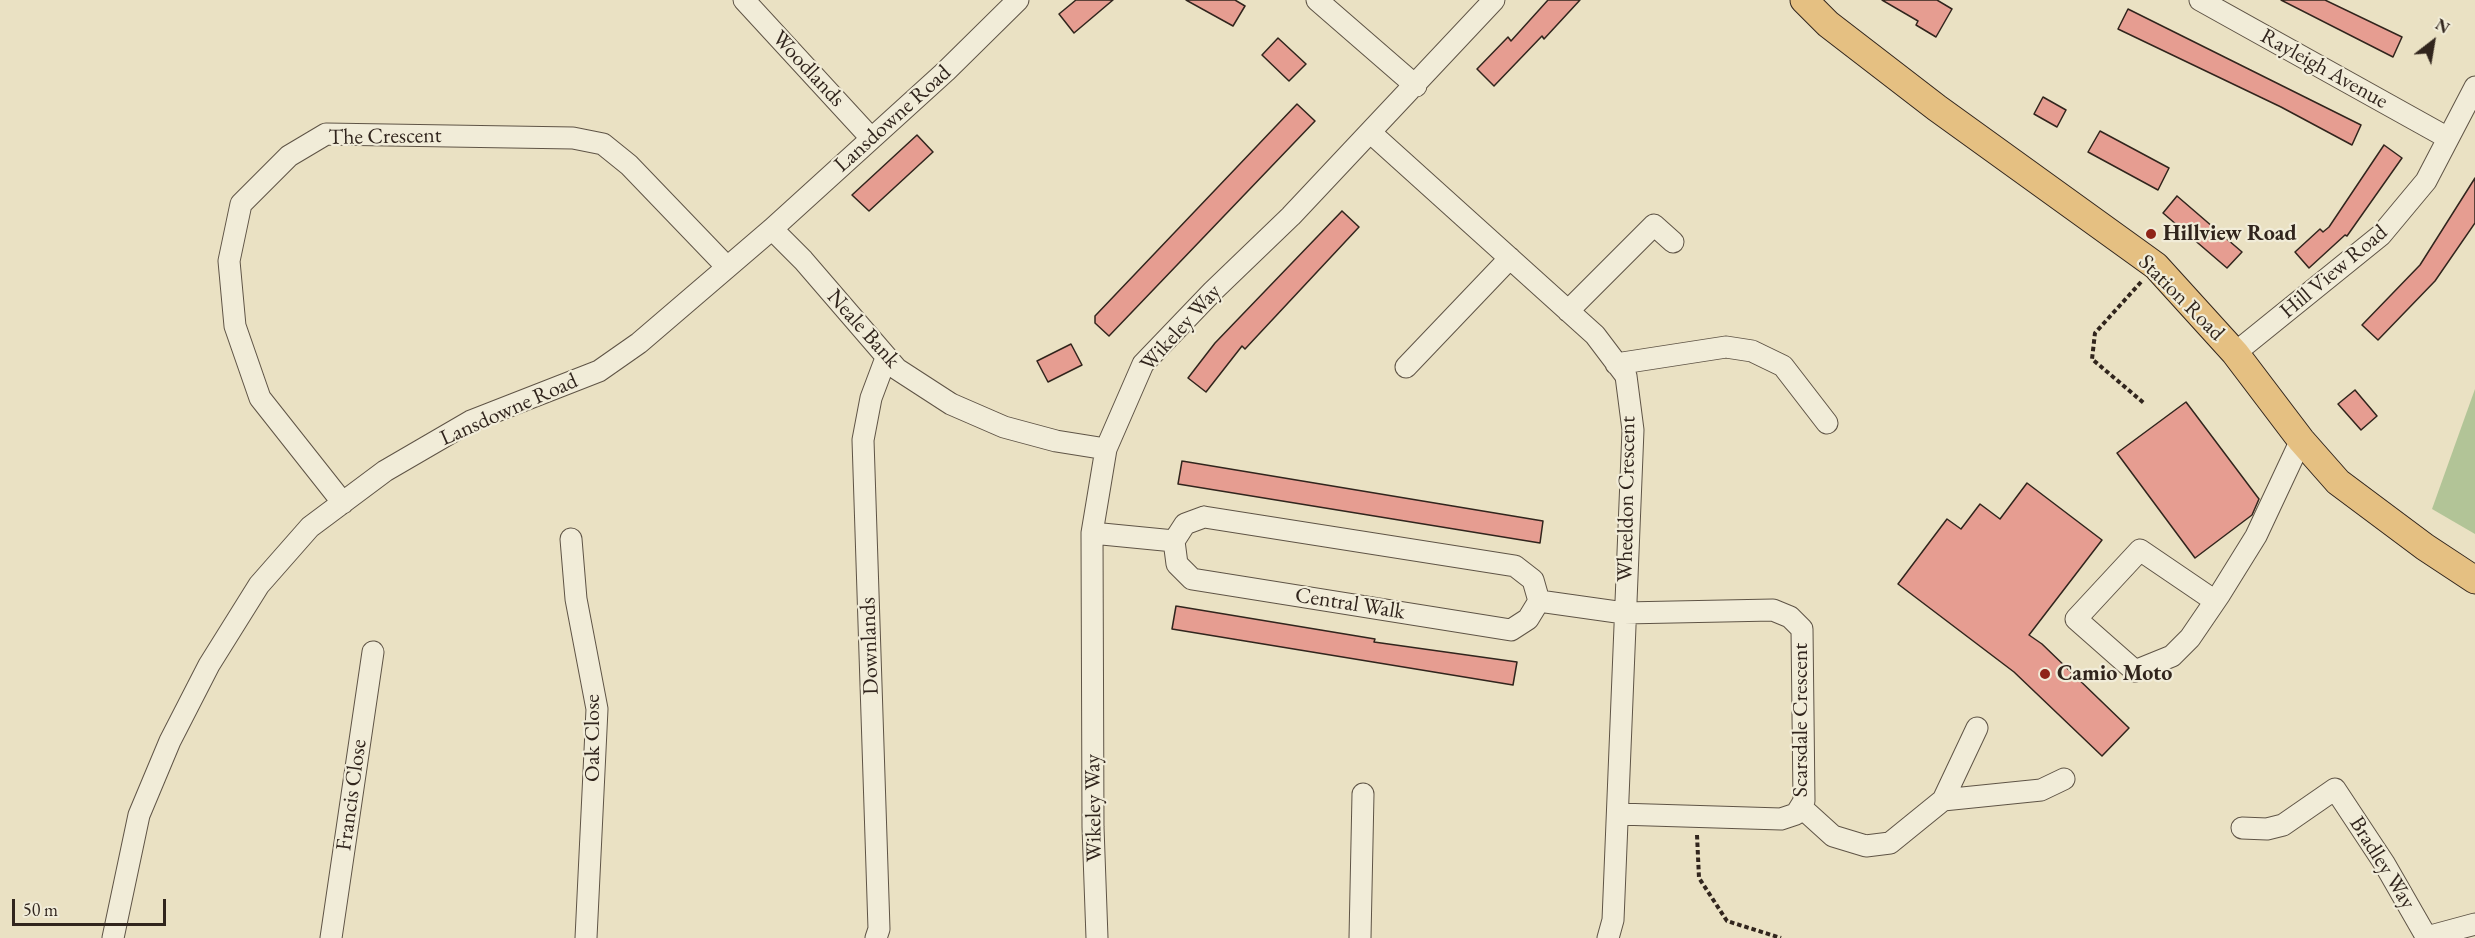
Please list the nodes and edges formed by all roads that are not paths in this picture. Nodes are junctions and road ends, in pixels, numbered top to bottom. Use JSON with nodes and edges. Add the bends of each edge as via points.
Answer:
{"nodes":[{"id":1,"x":744,"y":0,"type":"edge"},
{"id":2,"x":1018,"y":0,"type":"edge"},
{"id":3,"x":1317,"y":0,"type":"edge"},
{"id":4,"x":1494,"y":0,"type":"edge"},
{"id":5,"x":1804,"y":0,"type":"edge"},
{"id":6,"x":2200,"y":0,"type":"edge"},
{"id":7,"x":1416,"y":86,"type":"junction"},
{"id":8,"x":2475,"y":87,"type":"edge"},
{"id":9,"x":1371,"y":133,"type":"junction"},
{"id":10,"x":871,"y":138,"type":"junction"},
{"id":11,"x":2448,"y":138,"type":"junction"},
{"id":12,"x":772,"y":229,"type":"junction"},
{"id":13,"x":1673,"y":242,"type":"dead end"},
{"id":14,"x":1510,"y":258,"type":"junction"},
{"id":15,"x":727,"y":267,"type":"junction"},
{"id":16,"x":1568,"y":311,"type":"junction"},
{"id":17,"x":2235,"y":353,"type":"junction"},
{"id":18,"x":886,"y":357,"type":"junction"},
{"id":19,"x":1616,"y":364,"type":"junction"},
{"id":20,"x":1406,"y":367,"type":"dead end"},
{"id":21,"x":1827,"y":423,"type":"dead end"},
{"id":22,"x":2301,"y":440,"type":"junction"},
{"id":23,"x":1106,"y":449,"type":"junction"},
{"id":24,"x":343,"y":503,"type":"junction"},
{"id":25,"x":1092,"y":533,"type":"junction"},
{"id":26,"x":571,"y":539,"type":"dead end"},
{"id":27,"x":1174,"y":541,"type":"junction"},
{"id":28,"x":2475,"y":579,"type":"edge"},
{"id":29,"x":1539,"y":601,"type":"junction"},
{"id":30,"x":2215,"y":601,"type":"junction"},
{"id":31,"x":1624,"y":613,"type":"junction"},
{"id":32,"x":373,"y":652,"type":"dead end"},
{"id":33,"x":1977,"y":728,"type":"dead end"},
{"id":34,"x":2064,"y":778,"type":"dead end"},
{"id":35,"x":1364,"y":794,"type":"dead end"},
{"id":36,"x":1943,"y":800,"type":"junction"},
{"id":37,"x":1800,"y":807,"type":"junction"},
{"id":38,"x":1618,"y":814,"type":"junction"},
{"id":39,"x":2242,"y":828,"type":"dead end"},
{"id":40,"x":2475,"y":924,"type":"edge"},
{"id":41,"x":2427,"y":937,"type":"edge"},
{"id":42,"x":113,"y":938,"type":"edge"},
{"id":43,"x":332,"y":938,"type":"edge"},
{"id":44,"x":586,"y":938,"type":"edge"},
{"id":45,"x":876,"y":938,"type":"edge"},
{"id":46,"x":1097,"y":938,"type":"edge"},
{"id":47,"x":1360,"y":938,"type":"edge"},
{"id":48,"x":1608,"y":938,"type":"edge"}],
"edges":[{"from":1,"to":10,"type":"street","name":"Woodlands"},
{"from":2,"to":10,"type":"street","name":"Lansdowne Road"},
{"from":3,"to":7,"type":"street"},
{"from":4,"to":7,"type":"street","name":"Wikeley Way"},
{"from":5,"to":17,"type":"main road","name":"Station Road","via":[[1828,24],[1937,108],[2156,266]]},
{"from":6,"to":11,"type":"street","name":"Rayleigh Avenue"},
{"from":7,"to":9,"type":"street","name":"Wikeley Way"},
{"from":8,"to":11,"type":"street","name":"Hill View Road"},
{"from":9,"to":14,"type":"street","name":"Wheeldon Crescent"},
{"from":9,"to":23,"type":"street","name":"Wikeley Way","via":[[1143,364]]},
{"from":10,"to":12,"type":"street","name":"Lansdowne Road"},
{"from":11,"to":17,"type":"street","name":"Hill View Road","via":[[2426,181],[2381,236]]},
{"from":12,"to":15,"type":"street","name":"Lansdowne Road"},
{"from":12,"to":18,"type":"street","name":"Neale Bank"},
{"from":13,"to":16,"type":"street","via":[[1654,225]]},
{"from":14,"to":16,"type":"street","name":"Wheeldon Crescent"},
{"from":14,"to":20,"type":"street"},
{"from":15,"to":24,"type":"street","name":"Lansdowne Road","via":[[639,343],[599,371],[471,421],[385,471]]},
{"from":15,"to":24,"type":"street","name":"The Crescent","via":[[629,165],[603,144],[573,138],[326,134],[288,156],[242,204],[229,261],[234,326],[260,398]]},
{"from":16,"to":19,"type":"street","name":"Wheeldon Crescent","via":[[1595,335]]},
{"from":17,"to":22,"type":"main road","name":"Station Road"},
{"from":18,"to":23,"type":"street","name":"Neale Bank","via":[[897,369],[951,404],[1004,427]]},
{"from":18,"to":45,"type":"street","name":"Downlands","via":[[871,398],[863,440]]},
{"from":19,"to":21,"type":"street","via":[[1726,347],[1752,351],[1783,366]]},
{"from":19,"to":31,"type":"street","name":"Wheeldon Crescent","via":[[1626,376],[1633,430]]},
{"from":22,"to":28,"type":"main road","name":"Station Road","via":[[2338,482]]},
{"from":22,"to":30,"type":"street","via":[[2256,536]]},
{"from":23,"to":25,"type":"street","name":"Wikeley Way"},
{"from":24,"to":42,"type":"street","name":"Lansdowne Road","via":[[310,527],[259,585],[204,674],[139,815]]},
{"from":25,"to":27,"type":"street"},
{"from":25,"to":46,"type":"street","name":"Wikeley Way"},
{"from":26,"to":44,"type":"street","name":"Oak Close","via":[[576,598],[597,709]]},
{"from":27,"to":29,"type":"street","via":[[1185,524],[1204,517],[1515,566],[1533,580]]},
{"from":27,"to":29,"type":"street","name":"Central Walk","via":[[1177,564],[1192,579],[1215,583],[1511,630],[1528,619]]},
{"from":29,"to":31,"type":"street"},
{"from":30,"to":30,"type":"street","via":[[2190,638],[2172,656],[2135,671],[2076,619],[2140,550]]},
{"from":31,"to":37,"type":"street","name":"Scarsdale Crescent","via":[[1773,610],[1790,616],[1802,629],[1804,801]]},
{"from":31,"to":38,"type":"street","name":"Wheeldon Crescent"},
{"from":32,"to":43,"type":"street","name":"Francis Close"},
{"from":33,"to":36,"type":"street"},
{"from":34,"to":36,"type":"street","via":[[2041,790]]},
{"from":35,"to":47,"type":"street"},
{"from":36,"to":37,"type":"street","via":[[1890,843],[1866,846],[1833,836]]},
{"from":37,"to":38,"type":"street","name":"Scarsdale Crescent","via":[[1796,814],[1780,819]]},
{"from":38,"to":48,"type":"street","name":"Wheeldon Crescent","via":[[1613,920]]},
{"from":39,"to":41,"type":"street","name":"Bradley Way","via":[[2283,825],[2335,789]]},
{"from":40,"to":41,"type":"street"}]}
